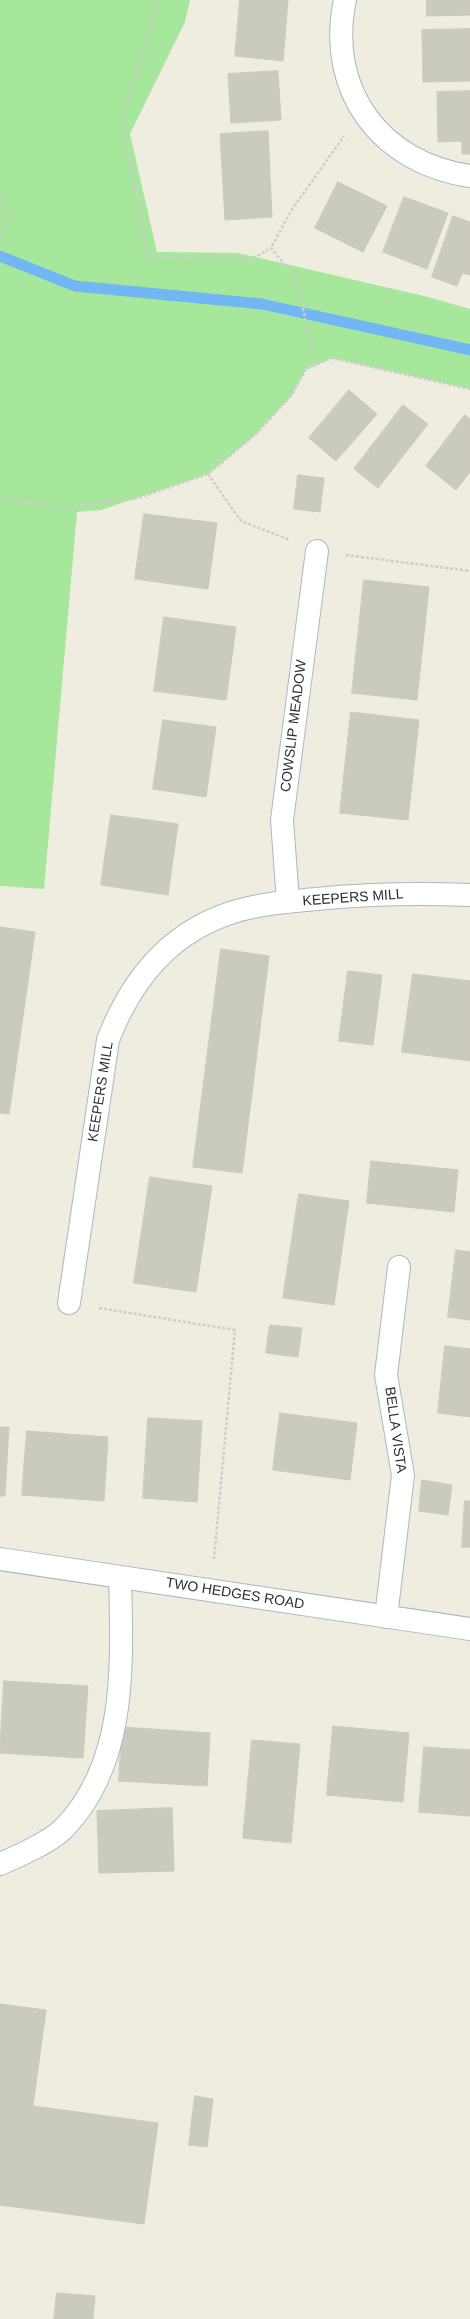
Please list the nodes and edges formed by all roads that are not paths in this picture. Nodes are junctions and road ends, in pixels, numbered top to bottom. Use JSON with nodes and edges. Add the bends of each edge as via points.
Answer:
{"nodes":[{"id":1,"x":345,"y":0,"type":"edge"},
{"id":2,"x":470,"y":176,"type":"edge"},
{"id":3,"x":317,"y":551,"type":"road end"},
{"id":4,"x":470,"y":895,"type":"edge"},
{"id":5,"x":288,"y":902,"type":"junction"},
{"id":6,"x":399,"y":1267,"type":"dead end"},
{"id":7,"x":69,"y":1303,"type":"road end"},
{"id":8,"x":0,"y":1559,"type":"edge"},
{"id":9,"x":120,"y":1577,"type":"junction"},
{"id":10,"x":386,"y":1617,"type":"junction"},
{"id":11,"x":470,"y":1629,"type":"edge"},
{"id":12,"x":0,"y":1864,"type":"edge"}],
"edges":[{"from":1,"to":2,"type":"street","via":[[341,18],[344,67],[362,111],[386,140],[406,155],[427,166]]},
{"from":3,"to":5,"type":"street","name":"COWSLIP MEADOW","via":[[282,820]]},
{"from":4,"to":5,"type":"street","name":"KEEPERS MILL","via":[[353,895]]},
{"from":5,"to":7,"type":"street","name":"KEEPERS MILL","via":[[228,914],[200,926],[175,942],[152,963],[134,986],[119,1012],[108,1040]]},
{"from":6,"to":10,"type":"street","name":"BELLA VISTA","via":[[386,1374],[402,1475]]},
{"from":8,"to":9,"type":"street","name":"TWO HEDGES ROAD"},
{"from":9,"to":10,"type":"street","name":"TWO HEDGES ROAD"},
{"from":9,"to":12,"type":"street","via":[[122,1667],[117,1713],[97,1777],[87,1800],[63,1830],[18,1857]]},
{"from":10,"to":11,"type":"street","name":"TWO HEDGES ROAD"}]}
